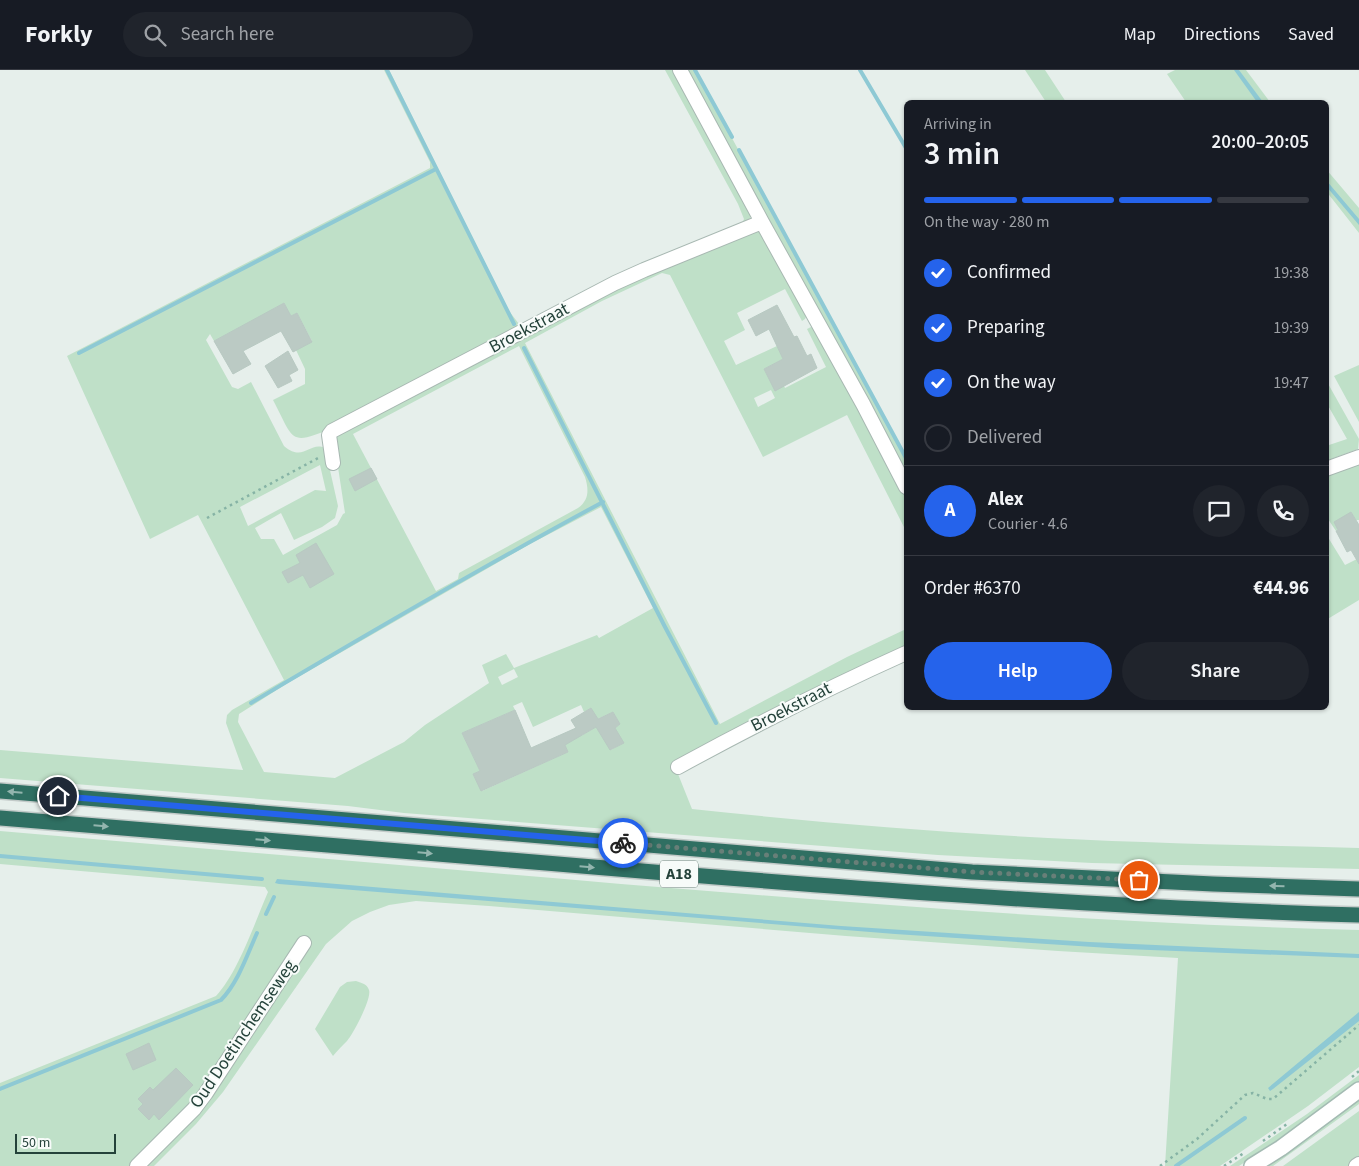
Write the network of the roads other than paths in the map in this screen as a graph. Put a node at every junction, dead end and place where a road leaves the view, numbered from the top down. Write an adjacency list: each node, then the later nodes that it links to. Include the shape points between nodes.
1 (680, 70): 2 (street)
2 (762, 222): 3 (street, Broekstraat, via 615,283 332,432 329,435); 6 (street, via 859,395)
3 (332, 457)
4 (1359, 457): 5 (street)
5 (1329, 468)
6 (904, 484)
7 (904, 654): 8 (street, Broekstraat, via 772,716)
8 (678, 767)
9 (0, 791): 11 (highway, A18, one-way to 9, via 972,872)
10 (0, 818): 12 (highway, A18, one-way to 12, via 975,897 1218,911)
11 (1359, 889)
12 (1359, 915)
13 (304, 943): 16 (street, Oud Doetinchemseweg, via 206,1093)
14 (1352, 1086): 17 (street, via 1281,1148)
15 (1359, 1164): 18 (street)
16 (138, 1166)
17 (1252, 1166)
18 (1356, 1166)

